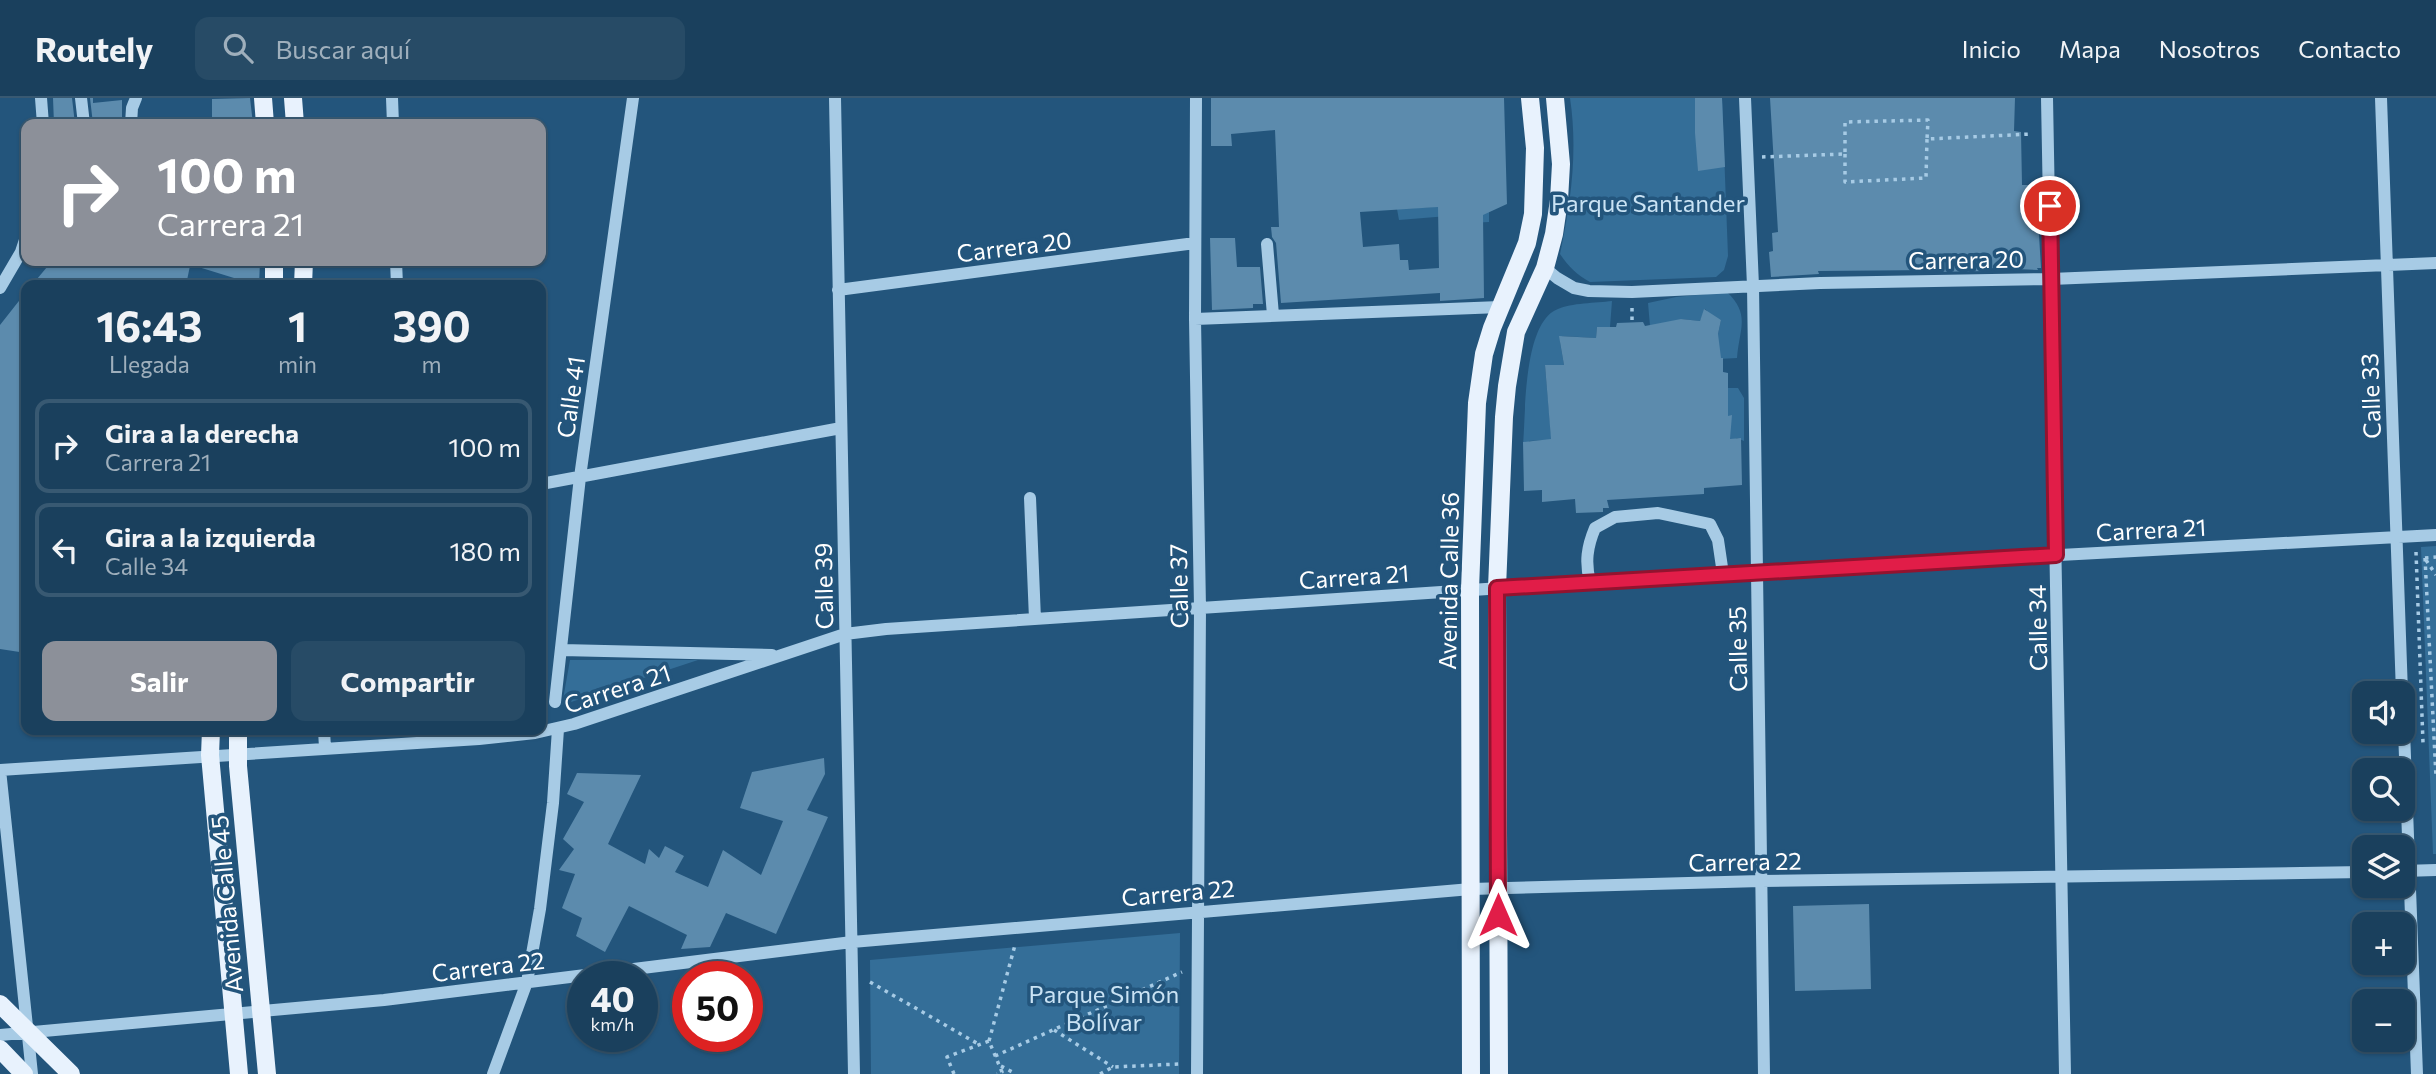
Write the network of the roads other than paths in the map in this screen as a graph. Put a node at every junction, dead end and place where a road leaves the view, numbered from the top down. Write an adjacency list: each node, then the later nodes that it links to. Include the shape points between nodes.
1 (41, 98): 15 (street)
2 (81, 98): 16 (street)
3 (136, 98): 17 (street)
4 (263, 98): 18 (main road)
5 (293, 98): 19 (main road)
6 (392, 98): 20 (street)
7 (633, 98): 35 (street, Calle 41)
8 (835, 98): 30 (street, Calle 39)
9 (1196, 98): 21 (street, Calle 37)
10 (1530, 98): 31 (main road, Avenida Calle 36, via 1535,148 1533,214 1527,243)
11 (1555, 98): 26 (main road, Avenida Calle 36, via 1559,200)
12 (1745, 98): 28 (street, Calle 35)
13 (2047, 98): 27 (street, Calle 34)
14 (2381, 98): 25 (street, Calle 33)
15 (43, 119)
16 (83, 119)
17 (131, 119)
18 (265, 119)
19 (295, 119)
20 (393, 119)
21 (1195, 243): 30 (street, Carrera 20); 33 (street, Calle 37)
22 (1267, 244): 32 (street)
23 (21, 252): 29 (street)
24 (2436, 263): 25 (street, Carrera 20)
25 (2387, 265): 27 (street, Carrera 20); 39 (street, Calle 33)
26 (1545, 268): 28 (street, Carrera 20, via 1565,283 1589,291); 44 (main road, Avenida Calle 36, via 1516,332 1507,386)
27 (2052, 279): 28 (street, Carrera 20); 40 (street, Calle 34)
28 (1753, 286): 41 (street, Calle 35)
29 (0, 288)
30 (838, 290): 34 (street, Calle 39)
31 (1500, 307): 32 (street); 45 (main road, Avenida Calle 36, via 1479,379)
32 (1273, 315): 33 (street)
33 (1195, 318): 46 (street, Calle 37)
34 (841, 428): 35 (street); 48 (street, Calle 39)
35 (580, 477): 36 (street); 49 (street, Calle 41)
36 (546, 483)
37 (1030, 498): 47 (street)
38 (2436, 535): 39 (street, Carrera 21)
39 (2396, 537): 40 (street, Carrera 21); 51 (street, Calle 33)
40 (2056, 555): 41 (street, Carrera 21); 68 (street, Calle 34)
41 (1757, 571): 42 (street, Carrera 21); 69 (street, Calle 35)
42 (1723, 574): 43 (street, Carrera 21); 43 (street, via 1718,540 1710,523 1658,513 1615,517 1595,527 1587,546)
43 (1590, 582): 44 (street, Carrera 21)
44 (1497, 588): 45 (street, Carrera 21); 71 (main road, Avenida Calle 36)
45 (1470, 590): 46 (street, Carrera 21); 70 (main road, Avenida Calle 36)
46 (1200, 608): 47 (street, Carrera 21); 73 (street, Calle 37)
47 (1035, 618): 48 (street, Carrera 21)
48 (845, 634): 50 (street, Carrera 21); 74 (street, Calle 39)
49 (562, 650): 50 (street, Carrera 21); 52 (street, Calle 41)
50 (782, 655): 53 (street, Carrera 21)
51 (2402, 681)
52 (555, 702)
53 (558, 729): 54 (street, Carrera 21); 75 (street, via 546,856)
54 (546, 731)
55 (211, 735): 62 (main road, Avenida Calle 45)
56 (238, 735): 61 (main road, Avenida Calle 45)
57 (324, 735): 60 (street)
58 (511, 735): 60 (street, Carrera 21)
59 (2404, 744): 64 (street)
60 (325, 748): 61 (street, Carrera 21)
61 (237, 754): 62 (street, Carrera 21); 77 (main road, Avenida Calle 45)
62 (210, 755): 63 (street, Carrera 21); 78 (main road, Avenida Calle 45)
63 (0, 770): 79 (street)
64 (2405, 835)
65 (2436, 870): 66 (street)
66 (2415, 871)
67 (2352, 872): 68 (street, Carrera 22)
68 (2063, 878): 69 (street, Carrera 22); 93 (street, Calle 34)
69 (1761, 881): 71 (street, Carrera 22); 92 (street, Calle 35)
70 (1471, 889): 71 (street, Carrera 22); 73 (street, Carrera 22); 90 (main road, Avenida Calle 36)
71 (1498, 889): 91 (main road, Avenida Calle 36)
72 (2407, 898): 94 (street)
73 (1199, 911): 74 (street, Carrera 22); 82 (street, Calle 37)
74 (852, 942): 75 (street, Carrera 22); 89 (street, Calle 39)
75 (527, 982): 77 (street, Carrera 22); 88 (street)
76 (0, 1004): 79 (main road)
77 (260, 1010): 78 (street, Carrera 22); 87 (main road, Avenida Calle 45)
78 (234, 1012): 79 (street, Carrera 22); 86 (main road, Avenida Calle 45)
79 (28, 1032): 80 (street, Carrera 22); 84 (street); 85 (main road)
80 (0, 1035)
81 (0, 1049): 83 (main road)
82 (1197, 1069)
83 (24, 1074)
84 (32, 1074)
85 (71, 1074)
86 (239, 1074)
87 (267, 1074)
88 (493, 1074)
89 (854, 1074)
90 (1471, 1074)
91 (1499, 1074)
92 (1764, 1074)
93 (2065, 1074)
94 (2417, 1074)

